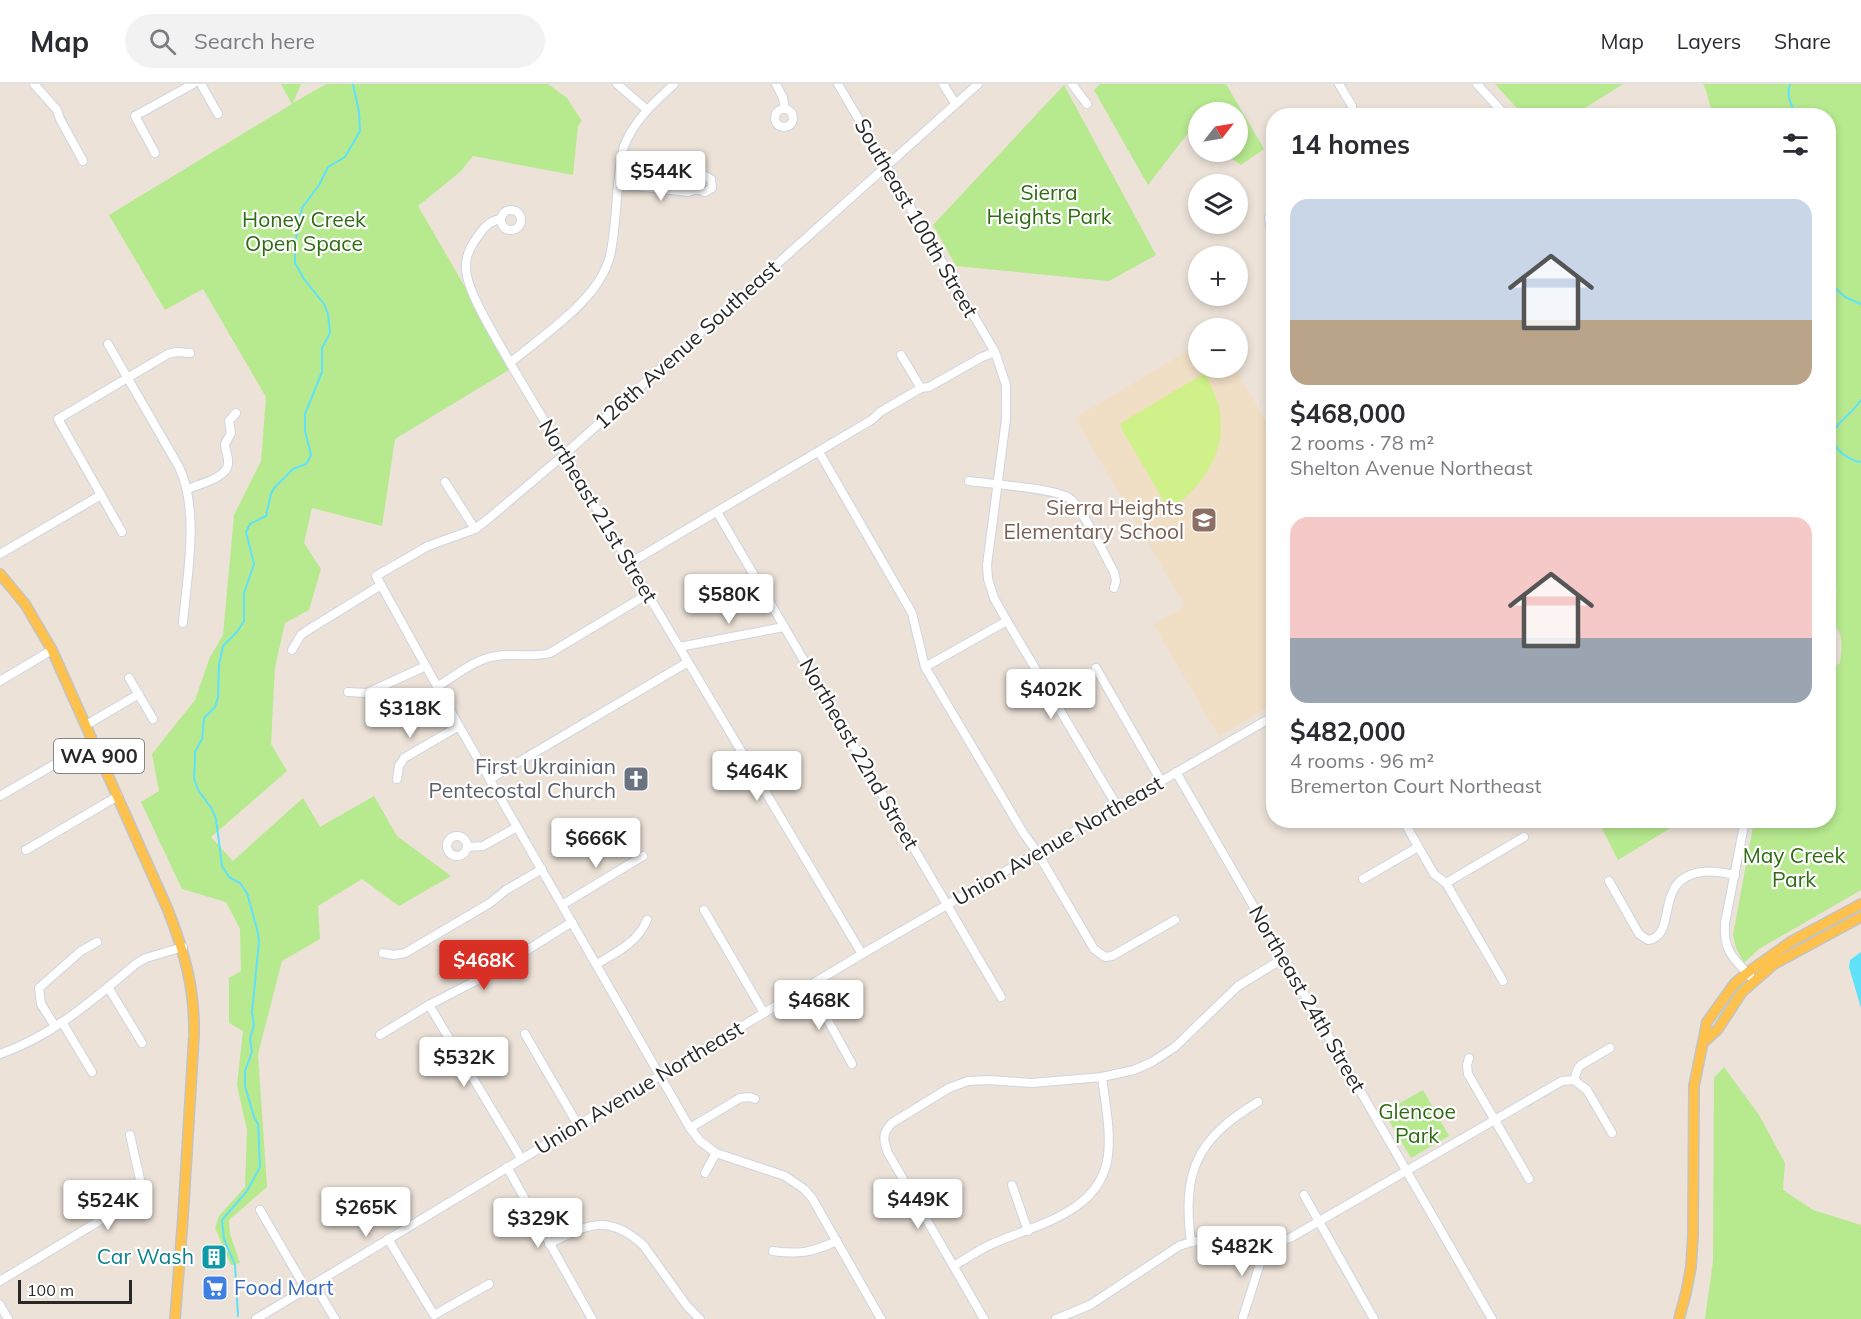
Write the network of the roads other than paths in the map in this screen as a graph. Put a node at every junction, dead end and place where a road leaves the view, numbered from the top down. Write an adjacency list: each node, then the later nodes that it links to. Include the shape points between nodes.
1 (34, 84): 21 (street, via 57,110)
2 (193, 84): 20 (street, via 135,116)
3 (201, 84): 19 (street)
4 (617, 84): 17 (street)
5 (675, 84): 17 (street)
6 (776, 84): 18 (street)
7 (838, 84): 22 (street, Southeast 100th Street)
8 (943, 84): 13 (street)
9 (978, 84): 13 (street, 126th Avenue Southeast)
10 (1072, 84): 14 (street)
11 (1339, 84): 15 (street)
12 (1477, 84): 16 (street)
13 (955, 103): 22 (street, 126th Avenue Southeast)
14 (1087, 104)
15 (1352, 106)
16 (1499, 108)
17 (646, 109): 23 (street, via 624,146)
18 (785, 109)
19 (218, 114)
20 (155, 153)
21 (83, 161)
22 (885, 167): 27 (street, Southeast 100th Street); 35 (street, 126th Avenue Southeast)
23 (619, 184): 24 (street, via 688,192); 30 (street, via 609,258 596,286 580,305)
24 (697, 189)
25 (501, 219): 30 (street, Northeast 21st Street, via 484,227 472,244 466,263 469,282)
26 (108, 344): 31 (street)
27 (995, 352): 32 (street); 38 (street, Southeast 100th Street, via 1006,398)
28 (190, 353): 31 (street, via 168,354)
29 (901, 355): 32 (street)
30 (510, 363): 35 (street, Northeast 21st Street)
31 (128, 377): 39 (street); 40 (street, via 58,419)
32 (921, 388): 34 (street)
33 (236, 413): 39 (street, via 225,444 229,461 226,469)
34 (819, 452): 41 (street); 58 (street, via 912,613)
35 (565, 454): 42 (street, 126th Avenue Southeast); 45 (street, Northeast 21st Street)
36 (969, 481): 38 (street)
37 (444, 482): 42 (street)
38 (997, 485): 48 (street, via 1054,492 1073,502 1114,573); 50 (street, Southeast 100th Street, via 988,579)
39 (188, 489): 51 (street, via 190,525)
40 (101, 495): 43 (street); 44 (street)
41 (717, 512): 45 (street); 52 (street, Northeast 22nd Street)
42 (475, 529): 47 (street, 126th Avenue Southeast, via 428,546 376,576)
43 (122, 532)
44 (0, 554)
45 (630, 563): 49 (street, Northeast 21st Street)
46 (0, 574): 54 (main road, WA 900, via 25,604)
47 (381, 585): 55 (street, via 301,635); 57 (street)
48 (1114, 588)
49 (648, 594): 53 (street, Northeast 21st Street); 62 (street, via 550,653 491,657)
50 (1007, 621): 58 (street); 76 (street, Southeast 100th Street)
51 (183, 622)
52 (784, 627): 53 (street); 92 (street, Northeast 22nd Street)
53 (679, 647): 56 (street, Northeast 21st Street)
54 (52, 650): 61 (street); 67 (main road, WA 900)
55 (292, 650)
56 (688, 662): 72 (street); 102 (street, Northeast 21st Street)
57 (426, 666): 62 (street); 63 (street, via 367,693)
58 (926, 667): 84 (street)
59 (1096, 668): 73 (street)
60 (129, 678): 64 (street)
61 (0, 681)
62 (437, 687): 68 (street)
63 (348, 693)
64 (139, 694): 65 (street); 67 (street)
65 (153, 719)
66 (1266, 721): 70 (street, Union Avenue Northeast)
67 (86, 726): 69 (main road, WA 900)
68 (459, 726): 71 (street, via 404,758); 72 (street)
69 (93, 742): 74 (street); 75 (main road, WA 900)
70 (1176, 772): 73 (street, Union Avenue Northeast); 103 (street, Northeast 24th Street)
71 (397, 779)
72 (490, 779): 77 (street)
73 (1161, 781): 76 (street, Union Avenue Northeast)
74 (0, 796)
75 (118, 796): 83 (street); 100 (main road, WA 900)
76 (1117, 806): 84 (street, Union Avenue Northeast)
77 (518, 827): 81 (street, via 483,846); 86 (street)
78 (1407, 828): 82 (street)
79 (1744, 828): 87 (street)
80 (1524, 837): 90 (street)
81 (467, 847)
82 (1418, 848): 88 (street); 90 (street, via 1434,874)
83 (26, 850)
84 (1037, 852): 92 (street, Union Avenue Northeast); 97 (street, via 1094,949 1105,957 1120,953)
85 (643, 856): 93 (street)
86 (542, 868): 93 (street); 101 (street, via 405,953)
87 (1735, 875): 89 (street, via 1705,871 1678,882 1670,895 1662,931 1648,940 1639,934); 105 (street, via 1724,934 1730,956)
88 (1363, 879)
89 (1609, 881)
90 (1446, 883): 106 (street)
91 (1861, 903): 105 (main road, via 1792,941)
92 (947, 904): 102 (street, Union Avenue Northeast); 110 (street, Northeast 22nd Street)
93 (562, 905): 98 (street)
94 (704, 910): 112 (street)
95 (1861, 917): 107 (main road, via 1774,964)
96 (647, 920): 104 (street, via 639,936)
97 (1175, 920)
98 (573, 922): 104 (street); 111 (street, via 489,974)
99 (97, 942): 113 (street, via 39,988 41,1004)
100 (183, 947): 109 (street, via 146,958); 158 (main road, WA 900, via 194,1012)
101 (383, 953)
102 (862, 954): 108 (street, Union Avenue Northeast)
103 (1284, 958): 124 (street, via 1238,986 1162,1057 1134,1070); 136 (street, Northeast 24th Street)
104 (597, 964): 123 (street)
105 (1747, 973): 107 (street); 116 (main road, via 1731,987 1707,1022)
106 (1503, 981)
107 (1754, 981): 116 (main road)
108 (809, 986): 112 (street, Union Avenue Northeast); 121 (street)
109 (108, 987): 113 (street); 117 (street)
110 (1001, 997)
111 (429, 1005): 115 (street); 134 (street)
112 (764, 1013): 123 (street, Union Avenue Northeast)
113 (58, 1024): 119 (street, via 19,1047); 122 (street)
114 (525, 1034): 129 (street)
115 (380, 1035)
116 (1705, 1041): 168 (main road, via 1694,1086 1691,1267)
117 (142, 1043)
118 (1610, 1048): 125 (street, via 1581,1065)
119 (1, 1052)
120 (1469, 1058): 128 (street, via 1468,1074)
121 (852, 1064)
122 (92, 1072)
123 (661, 1075): 129 (street, Union Avenue Northeast); 130 (street)
124 (1102, 1077): 143 (street, via 1109,1144 1101,1178 1077,1205); 150 (street, via 1032,1083 968,1081 949,1088 892,1123 884,1133 888,1153)
125 (1574, 1080): 128 (street, via 1562,1082); 131 (street, via 1587,1090)
126 (755, 1099): 130 (street, via 740,1098)
127 (1258, 1102): 146 (street, via 1225,1123 1199,1157 1189,1187)
128 (1495, 1120): 136 (street); 138 (street)
129 (578, 1125): 134 (street, Union Avenue Northeast)
130 (690, 1128): 133 (street)
131 (1612, 1133)
132 (130, 1135): 151 (street, via 140,1179 119,1209)
133 (716, 1154): 137 (street); 145 (street, via 795,1182 812,1198)
134 (521, 1158): 135 (street, Union Avenue Northeast)
135 (507, 1167): 144 (street, Union Avenue Northeast); 147 (street)
136 (1407, 1171): 142 (street); 167 (street, Northeast 24th Street)
137 (705, 1173)
138 (1529, 1179)
139 (1012, 1185): 143 (street)
140 (1304, 1195): 142 (street)
141 (260, 1210): 154 (street)
142 (1319, 1222): 148 (street, via 1290,1238); 166 (street)
143 (1028, 1231): 150 (street, via 993,1244)
144 (388, 1239): 152 (street, Union Avenue Northeast); 153 (street, via 434,1315)
145 (837, 1241): 149 (street, via 799,1254); 163 (street)
146 (1191, 1242): 148 (street, via 1219,1238); 165 (street, via 1167,1252 1090,1305)
147 (549, 1244): 161 (street); 162 (street, via 583,1227 619,1229 644,1246)
148 (1266, 1245): 156 (street)
149 (773, 1251)
150 (954, 1266): 164 (street)
151 (0, 1281)
152 (314, 1284): 154 (street, Union Avenue Northeast); 160 (street)
153 (489, 1284)
154 (306, 1289): 159 (street, Union Avenue Northeast)
155 (0, 1305): 157 (street)
156 (1242, 1318)
157 (8, 1319)
158 (175, 1319)
159 (256, 1319)
160 (335, 1319)
161 (592, 1319)
162 (700, 1319)
163 (881, 1319)
164 (984, 1319)
165 (1056, 1319)
166 (1374, 1319)
167 (1492, 1319)
168 (1679, 1319)

